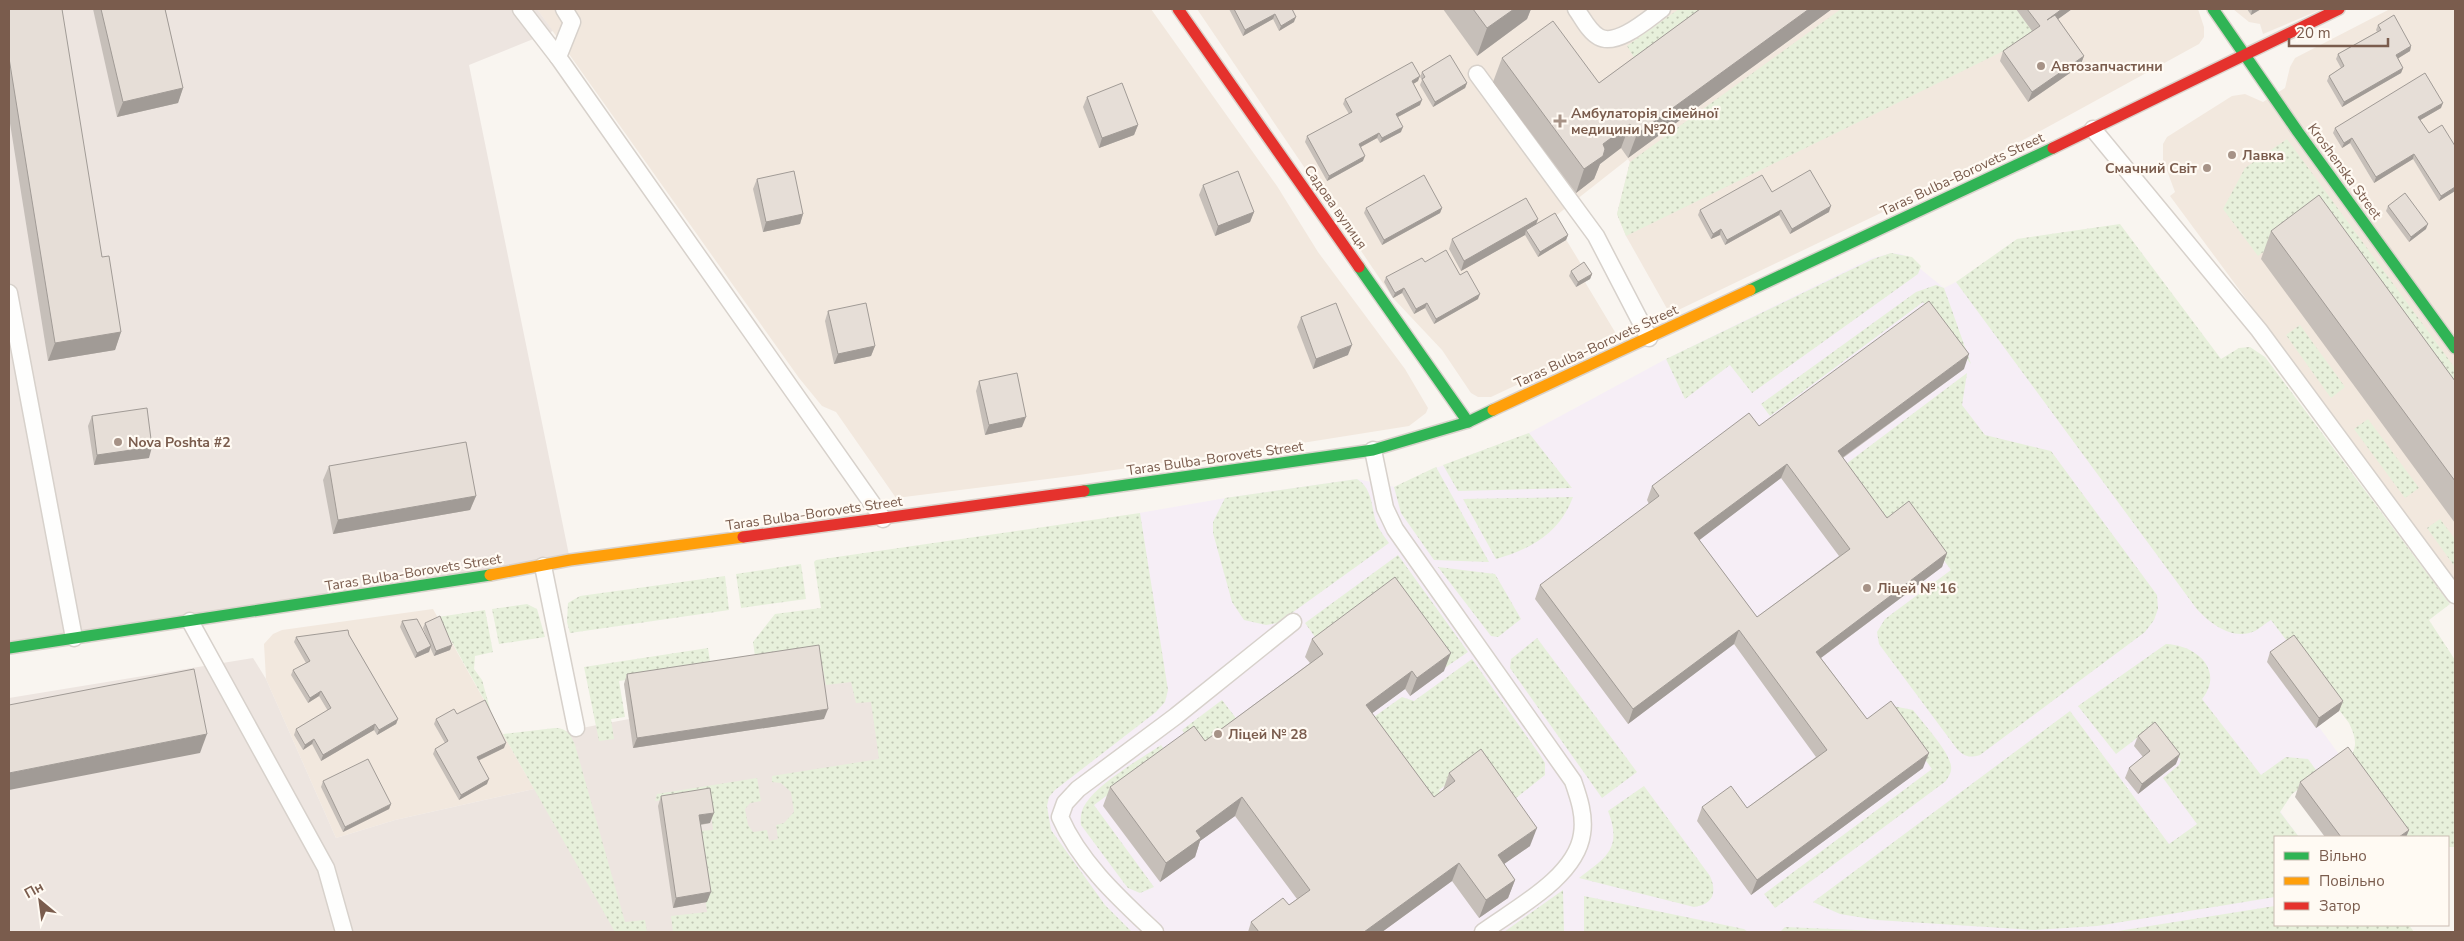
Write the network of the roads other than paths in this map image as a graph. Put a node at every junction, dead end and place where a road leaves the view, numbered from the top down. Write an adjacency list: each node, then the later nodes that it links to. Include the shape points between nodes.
1 (520, 9): 9 (lane)
2 (564, 9): 9 (lane, via 572,22)
3 (1178, 9): 16 (street, Садова вулиця)
4 (1576, 9): 5 (lane, via 1598,37 1609,39 1634,29)
5 (1662, 9)
6 (2213, 9): 8 (street, Kroshenska Street)
7 (2339, 9): 8 (street, Taras Bulba-Borovets Street)
8 (2245, 54): 11 (street, Taras Bulba-Borovets Street); 14 (street, Kroshenska Street)
9 (558, 57): 18 (lane)
10 (1477, 74): 13 (lane, via 1596,236)
11 (2093, 129): 13 (street, Taras Bulba-Borovets Street); 20 (lane, via 2259,330)
12 (9, 293): 15 (lane)
13 (1648, 338): 16 (street, Taras Bulba-Borovets Street)
14 (2455, 348)
15 (16, 368): 23 (lane)
16 (1468, 422): 17 (street, Taras Bulba-Borovets Street)
17 (1373, 450): 18 (street, Taras Bulba-Borovets Street); 28 (lane, via 1385,508 1395,529 1573,781 1581,805 1582,836 1563,874)
18 (882, 519): 19 (street, Taras Bulba-Borovets Street)
19 (543, 566): 21 (street, Taras Bulba-Borovets Street); 25 (lane)
20 (2455, 595)
21 (190, 621): 23 (street, Taras Bulba-Borovets Street); 26 (lane, via 326,868)
22 (1293, 622): 27 (lane, via 1078,789 1065,803 1060,818 1067,833 1107,886)
23 (74, 638): 24 (street, Taras Bulba-Borovets Street)
24 (9, 648)
25 (576, 728)
26 (344, 932)
27 (1155, 932)
28 (1483, 932)

